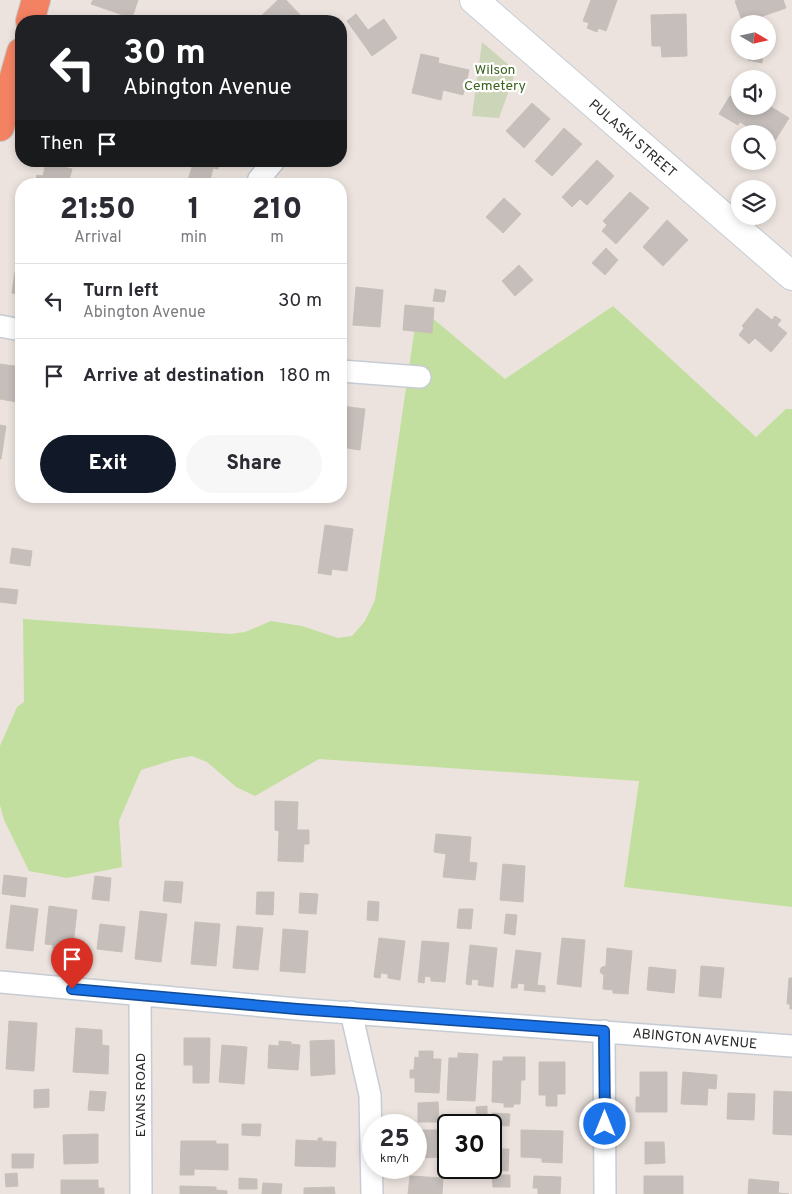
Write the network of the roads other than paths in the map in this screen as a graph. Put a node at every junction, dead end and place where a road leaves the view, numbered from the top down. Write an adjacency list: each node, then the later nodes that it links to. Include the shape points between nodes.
1 (36, 0): 3 (highway)
2 (474, 0): 8 (main road, PULASKI STREET)
3 (32, 15)
4 (15, 73): 5 (highway)
5 (0, 127)
6 (269, 167): 7 (street)
7 (260, 178)
8 (792, 276)
9 (0, 326): 10 (street)
10 (15, 329)
11 (347, 371): 12 (street)
12 (420, 377)
13 (0, 982): 14 (street, ABINGTON AVENUE)
14 (140, 995): 15 (street, ABINGTON AVENUE); 18 (street, EVANS ROAD)
15 (351, 1012): 16 (street, ABINGTON AVENUE); 19 (street, via 370,1095)
16 (604, 1031): 17 (street, ABINGTON AVENUE); 20 (street)
17 (792, 1046)
18 (141, 1194)
19 (372, 1194)
20 (605, 1194)

